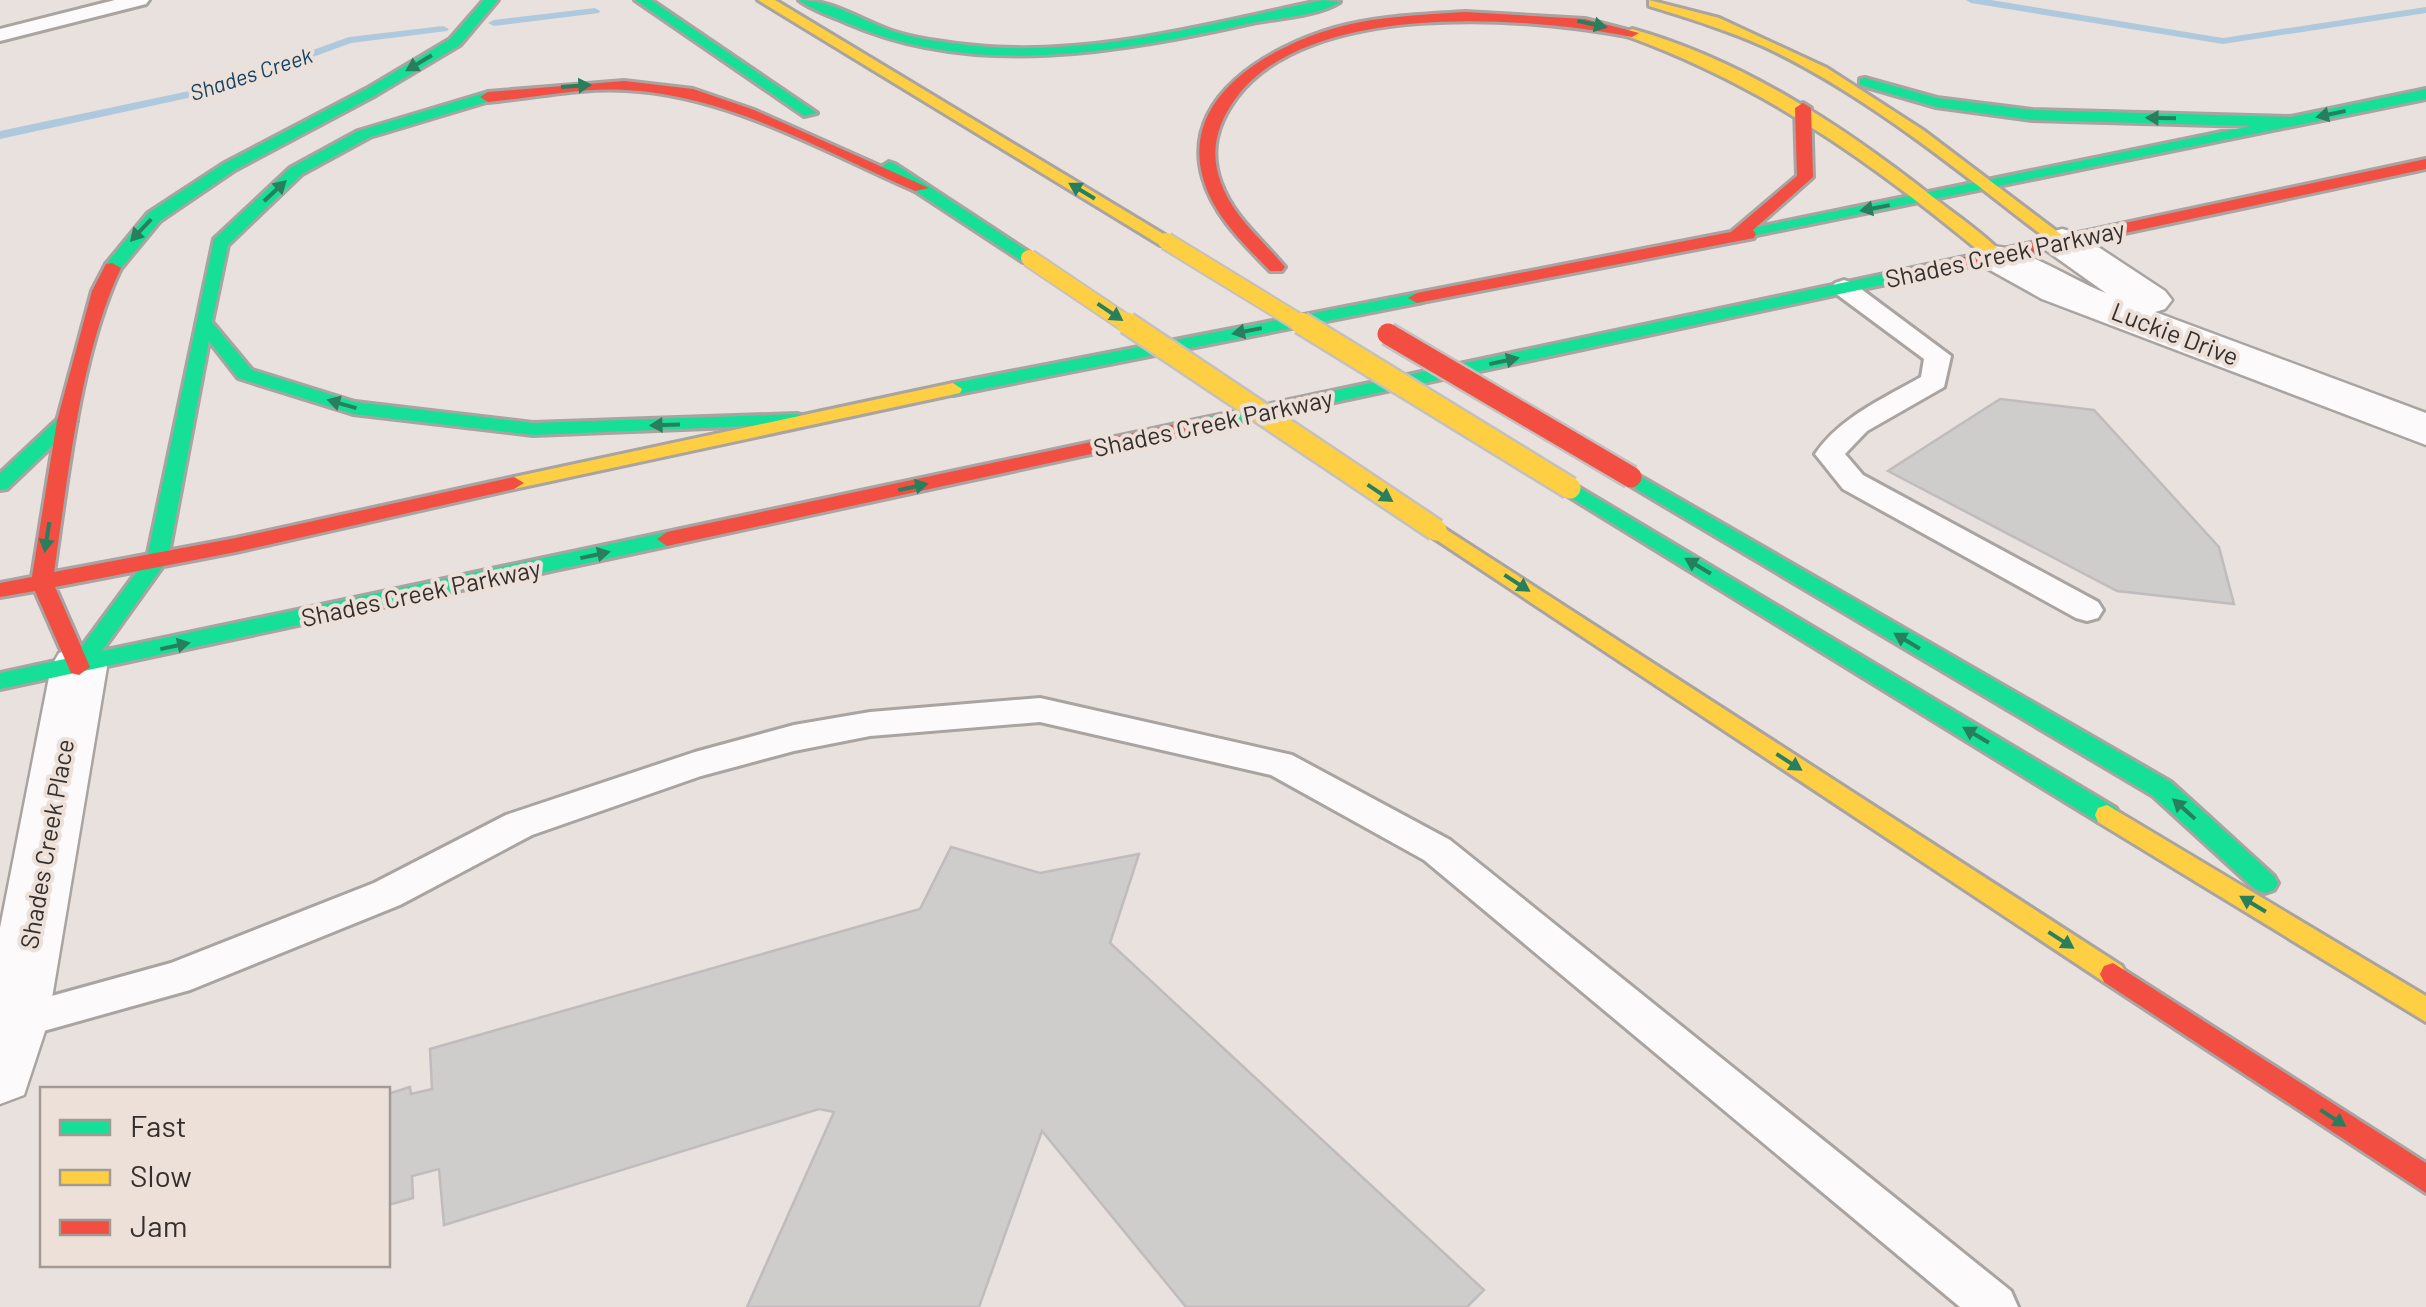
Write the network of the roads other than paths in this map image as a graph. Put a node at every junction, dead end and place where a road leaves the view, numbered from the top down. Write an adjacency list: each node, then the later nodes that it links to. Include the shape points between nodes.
1 (139, 0): 8 (lane)
2 (492, 0): 26 (main road, one-way to 26, via 455,42 229,166 154,217 129,243 101,291)
3 (642, 0): 15 (main road)
4 (766, 0): 35 (main road, one-way to 4, bridge)
5 (806, 0): 6 (main road, via 918,42 1024,51 1134,40)
6 (1343, 0)
7 (1636, 0): 9 (main road, via 1761,37)
8 (0, 35)
9 (1831, 72): 12 (main road, one-way to 9, via 2032,115 1936,102); 14 (main road)
10 (2426, 94): 12 (main road, one-way to 12)
11 (1803, 108): 16 (main road); 17 (main road, via 1804,177); 20 (main road, one-way to 11, via 1239,232 1214,196 1206,159 1208,125 1232,83 1290,43 1391,16 1517,12 1582,21 1696,54)
12 (2293, 122): 14 (main road)
13 (2420, 170): 18 (main road, Shades Creek Parkway)
14 (1986, 187): 16 (main road); 18 (main road)
15 (921, 188): 23 (main road, one-way to 15, via 220,243 296,171 364,134 495,94 624,85 693,94); 38 (main road, one-way to 38, bridge)
16 (1928, 198): 17 (main road, one-way to 17); 19 (main road)
17 (1739, 233): 25 (main road, one-way to 25)
18 (2062, 242): 19 (main road, Shades Creek Parkway); 24 (street, Luckie Drive, via 2122,285)
19 (1996, 256): 21 (main road, Shades Creek Parkway); 24 (street, Luckie Drive, via 2057,290)
20 (1285, 272)
21 (1844, 288): 32 (lane, via 1938,356 1934,381 1857,425 1829,454 1853,482); 33 (main road, Shades Creek Parkway, one-way to 21)
22 (1327, 297): 35 (main road, one-way to 22, bridge, via 2162,789)
23 (202, 322): 25 (main road, one-way to 23, via 532,429 354,408 246,374); 29 (main road)
24 (2359, 404): 27 (street, Luckie Drive)
25 (797, 420): 29 (main road)
26 (67, 421): 28 (main road); 30 (main road, one-way to 30)
27 (2426, 430)
28 (0, 484)
29 (156, 559): 30 (main road); 33 (main road)
30 (42, 581): 31 (main road); 33 (main road)
31 (0, 590)
32 (2087, 610)
33 (80, 667): 34 (main road, Shades Creek Parkway); 37 (street, Shades Creek Place)
34 (0, 681)
35 (2360, 969): 36 (main road)
36 (2426, 1010)
37 (8, 1048): 39 (lane, Shades Creek Place, via 387,894 519,825 695,765 870,724 1040,710 1280,764 1437,850)
38 (2426, 1179)
39 (1995, 1307)

